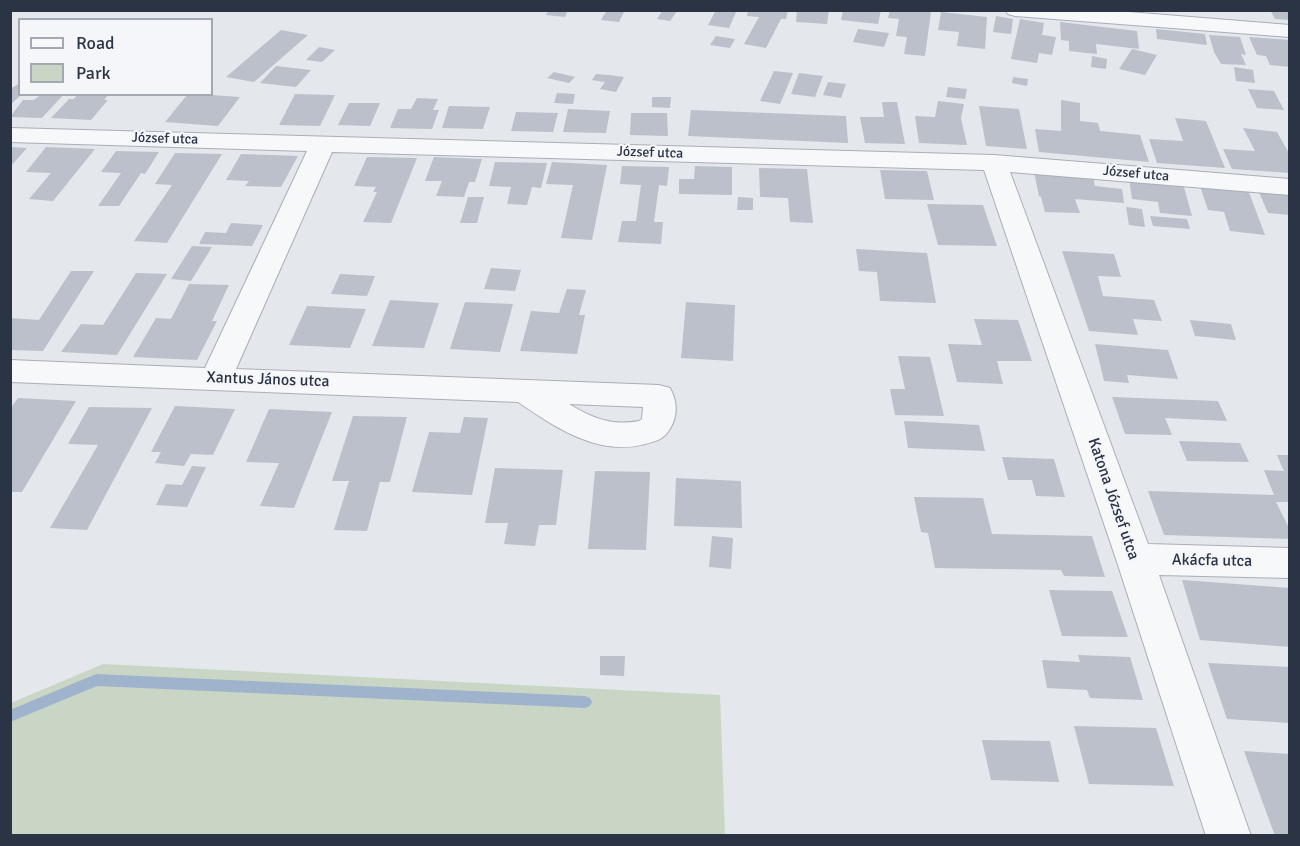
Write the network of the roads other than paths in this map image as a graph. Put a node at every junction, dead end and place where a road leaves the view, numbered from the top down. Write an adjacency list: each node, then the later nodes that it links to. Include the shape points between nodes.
1 (1015, 10): 2 (street)
2 (1149, 15): 3 (street)
3 (1290, 31)
4 (10, 135): 5 (street, József utca)
5 (323, 144): 6 (street, József utca); 9 (street)
6 (994, 163): 7 (street, József utca); 11 (street, Katona József utca)
7 (1290, 187)
8 (10, 371): 9 (street, Xantus János utca)
9 (216, 377): 10 (street, Xantus János utca)
10 (525, 391)
11 (1135, 559): 12 (street, Akácfa utca); 13 (street, Katona József utca)
12 (1290, 563)
13 (1229, 836)

